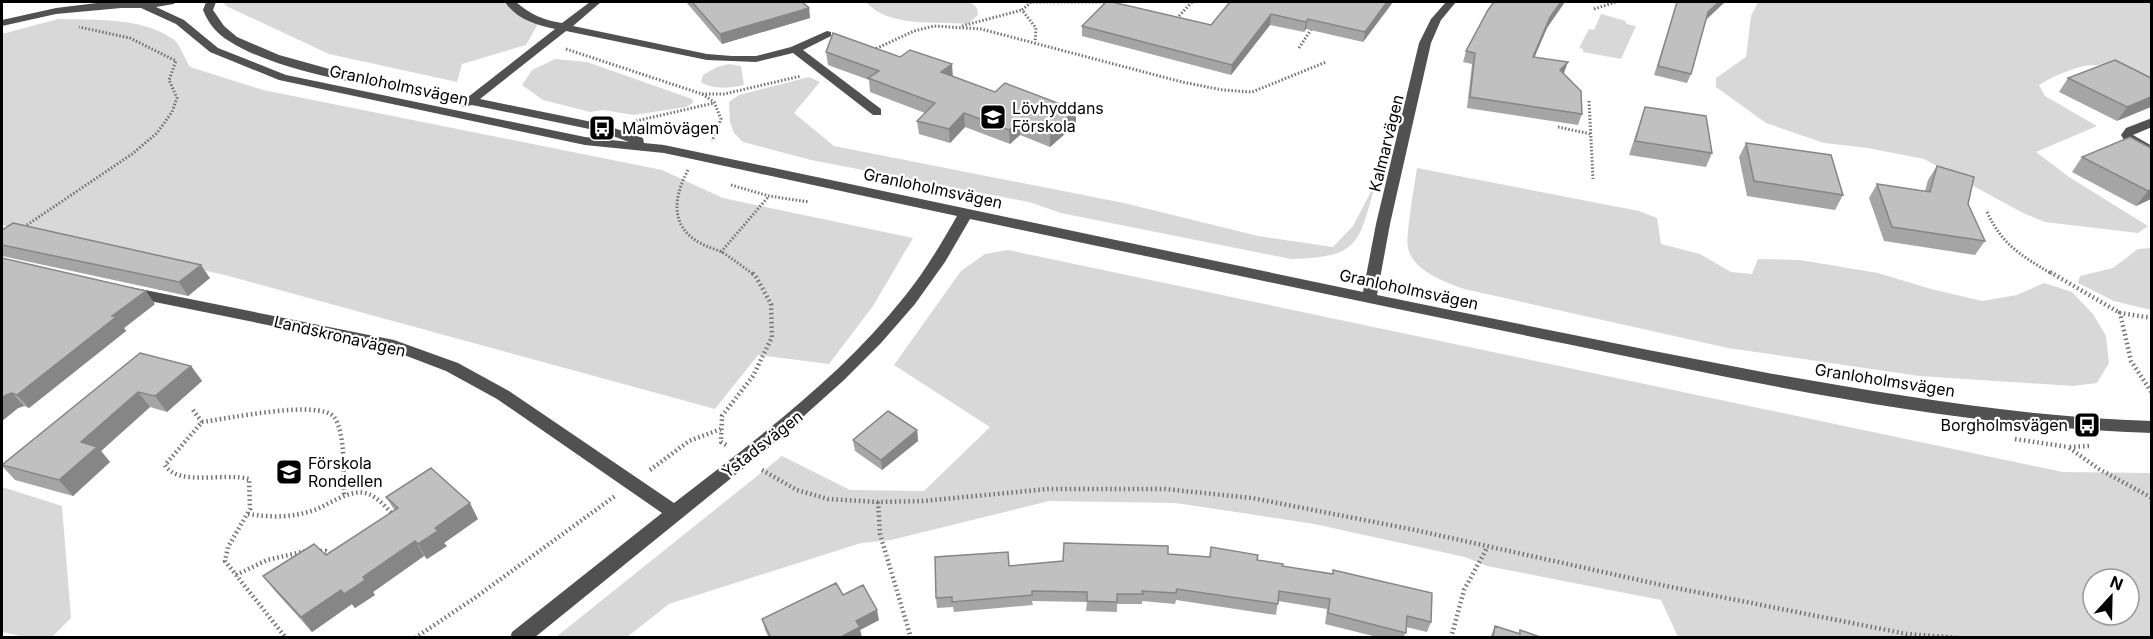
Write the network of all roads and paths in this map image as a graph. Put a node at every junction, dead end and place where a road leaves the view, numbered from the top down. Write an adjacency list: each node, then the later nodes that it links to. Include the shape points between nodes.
1 (46, 2): 17 (street)
2 (103, 2): 12 (street)
3 (170, 2): 13 (street)
4 (211, 2): 31 (street, Granloholmsvägen, via 211,19 220,29 268,55)
5 (510, 2): 21 (street, via 539,22)
6 (596, 2): 21 (street)
7 (1031, 2): 8 (path); 15 (path)
8 (1110, 2)
9 (1192, 2): 16 (path)
10 (1451, 2): 53 (street, Kalmarvägen, via 1436,19 1425,43)
11 (1616, 2): 14 (path)
12 (119, 5): 13 (street); 17 (street)
13 (144, 5): 35 (street, Granloholmsvägen, via 180,22 214,50 283,78)
14 (1594, 9)
15 (1022, 10): 20 (path); 24 (path, via 1036,28)
16 (1179, 16)
17 (2, 21)
18 (1315, 24): 25 (path)
19 (70, 26): 50 (path, via 122,34 176,61 168,86 177,98 157,133)
20 (961, 27): 24 (path); 27 (path, via 934,26 914,31)
21 (562, 28): 23 (street); 26 (street, via 724,58 756,59)
22 (827, 34): 26 (street)
23 (544, 42): 30 (path); 31 (street)
24 (1035, 42): 28 (path, via 1182,82 1240,92 1252,92)
25 (1299, 48)
26 (795, 49): 29 (street)
27 (870, 51)
28 (1326, 62)
29 (820, 71): 30 (path, via 724,94); 34 (street)
30 (702, 94): 33 (path)
31 (470, 101): 35 (street); 41 (street, Granloholmsvägen, via 602,128)
32 (1589, 101): 39 (path)
33 (714, 102): 36 (path); 40 (path, via 721,119)
34 (878, 112)
35 (451, 114): 41 (street, Granloholmsvägen, via 585,141)
36 (635, 121)
37 (2151, 122): 42 (street, via 2127,135)
38 (1558, 128): 39 (path)
39 (1591, 134): 44 (path)
40 (712, 141)
41 (664, 149): 49 (street, Granloholmsvägen)
42 (2151, 151)
43 (688, 170): 51 (path, via 675,204 682,226 698,242)
44 (1593, 179)
45 (731, 184): 46 (path)
46 (770, 196): 47 (path); 51 (path)
47 (809, 202)
48 (1987, 212): 54 (path, via 1996,232 2017,253)
49 (966, 213): 53 (street, Granloholmsvägen); 62 (street, Ystadsvägen, via 950,245 850,368)
50 (20, 230)
51 (721, 252): 60 (path, via 755,275 771,304 772,337 753,376 722,416)
52 (113, 288): 63 (street, Landskronavägen, via 404,349 452,367 503,394)
53 (1369, 299): 59 (street, Granloholmsvägen, via 1902,403 2087,425)
54 (2120, 312): 55 (path); 56 (path, via 2131,361)
55 (2151, 318)
56 (2151, 393)
57 (193, 410): 58 (path)
58 (202, 422): 64 (path, via 312,407 324,410 334,417 339,428); 68 (path, via 165,465 169,472 181,477 249,479)
59 (2151, 427)
60 (722, 429): 62 (path, via 721,442); 63 (path, via 689,441)
61 (2090, 446): 65 (path, via 2068,447 2099,470)
62 (743, 459): 66 (path, via 797,490 828,499); 67 (street, Ystadsvägen)
63 (633, 483): 67 (street, Landskronavägen); 74 (path)
64 (344, 495): 68 (path, via 312,512 269,518); 69 (path, via 369,493 381,501 397,519)
65 (2151, 498)
66 (878, 502): 70 (path, via 1048,489 1164,489 1252,498); 76 (path, via 880,534)
67 (675, 512): 75 (street, Ystadsvägen)
68 (248, 514): 72 (path, via 225,552 225,561)
69 (387, 525)
70 (1487, 548): 77 (path, via 1463,586); 78 (path, via 1907,634)
71 (337, 559): 72 (path, via 326,551 298,551)
72 (236, 574): 73 (path)
73 (286, 638)
74 (415, 638)
75 (519, 638)
76 (912, 638)
77 (1451, 638)
78 (1960, 638)

